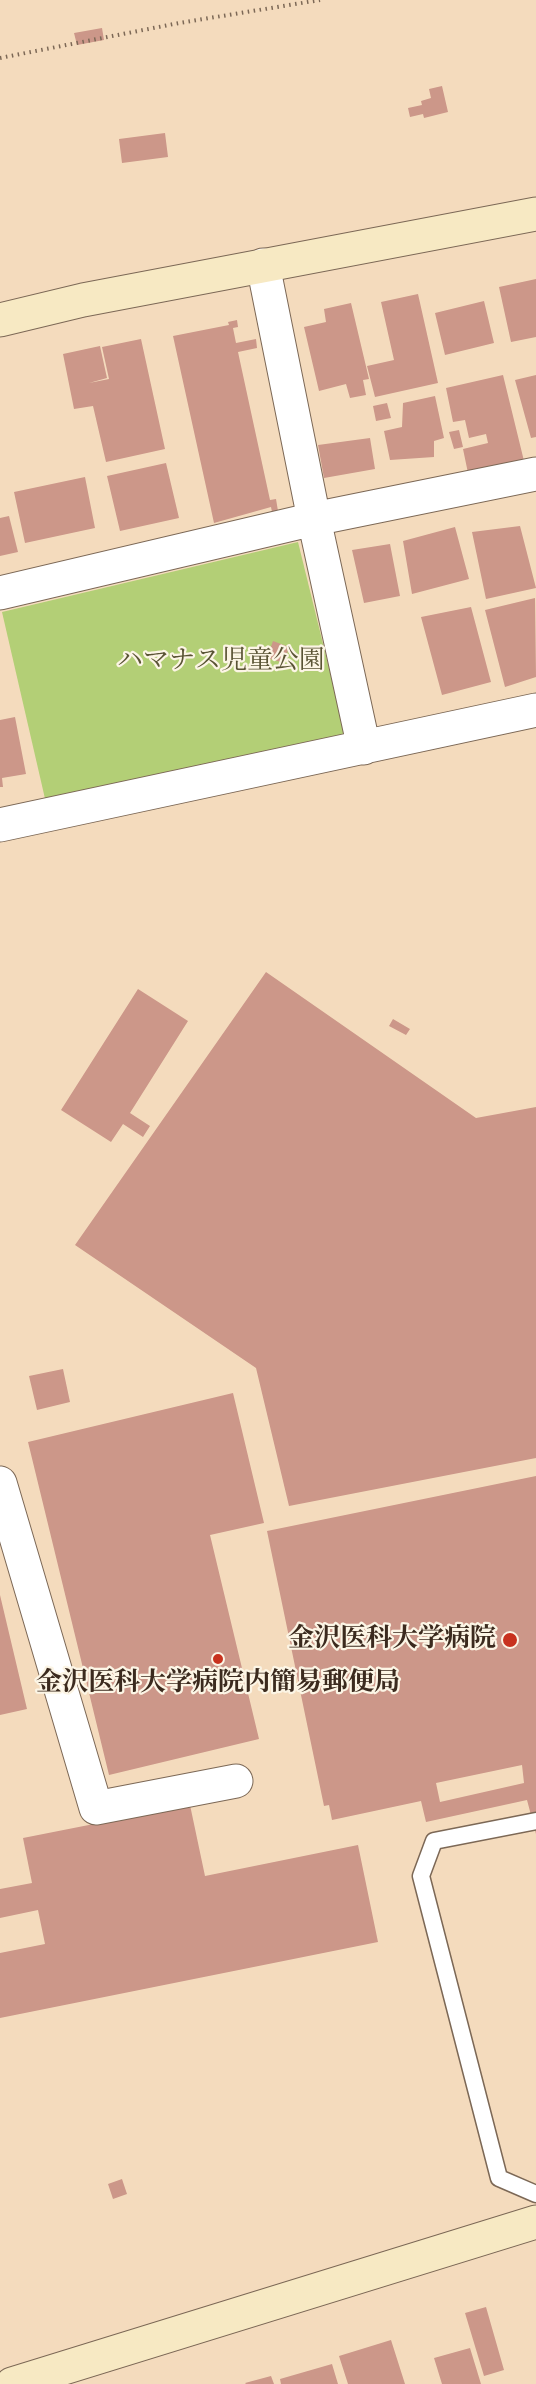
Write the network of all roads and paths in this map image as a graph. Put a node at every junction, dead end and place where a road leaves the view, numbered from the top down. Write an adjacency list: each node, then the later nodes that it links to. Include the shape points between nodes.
1 (320, 0): 2 (path, via 179,22)
2 (0, 58)
3 (536, 214): 4 (street)
4 (263, 265): 5 (street); 7 (street)
5 (0, 320)
6 (536, 474): 7 (street)
7 (314, 519): 8 (street); 10 (street)
8 (0, 593)
9 (536, 710): 10 (street)
10 (364, 748): 11 (street)
11 (0, 825)
12 (0, 1483): 13 (street, via 96,1808)
13 (236, 1781)
14 (536, 1821): 15 (lane, via 434,1841 421,1876 499,2178)
15 (536, 2194)
16 (536, 2222): 17 (street)
17 (12, 2384)

